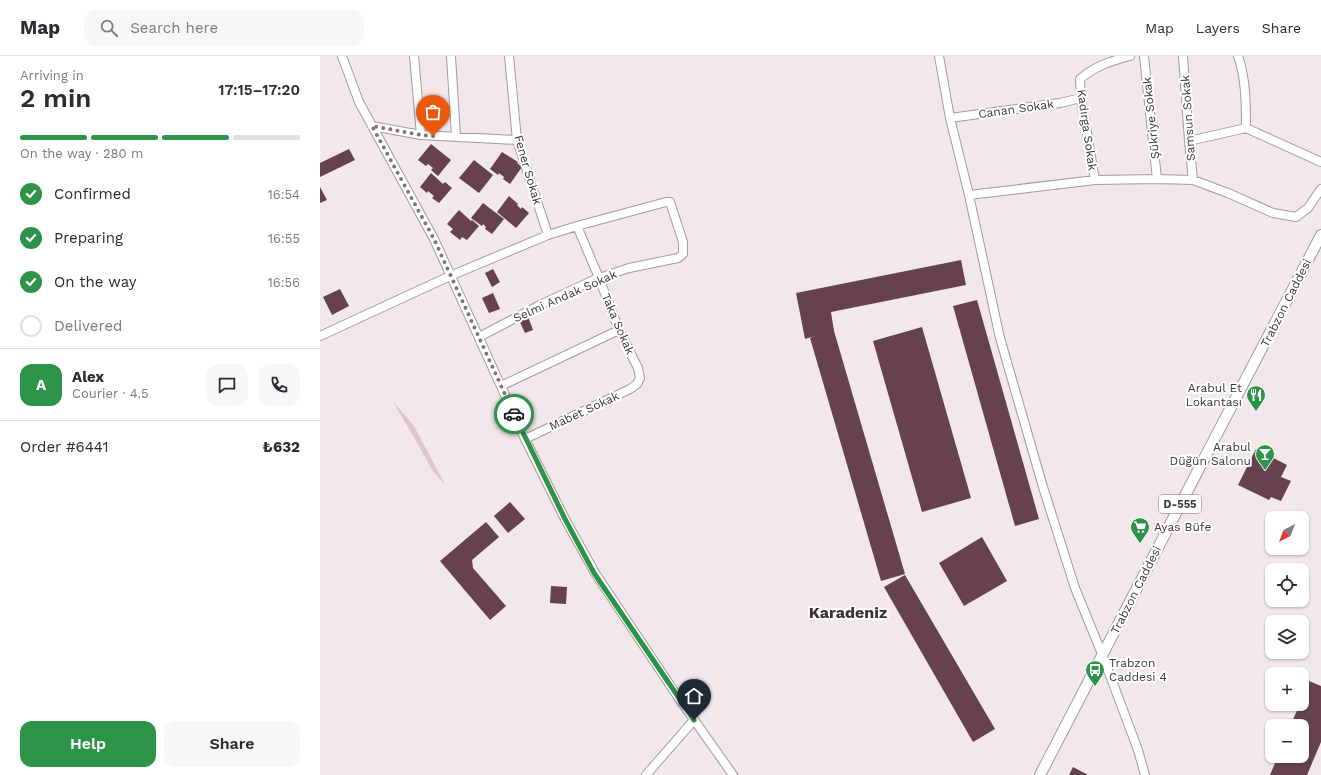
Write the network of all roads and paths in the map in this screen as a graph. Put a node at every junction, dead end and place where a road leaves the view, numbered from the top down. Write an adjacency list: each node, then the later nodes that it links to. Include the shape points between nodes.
1 (342, 56): 12 (street, via 359,102)
2 (414, 56): 14 (street)
3 (452, 56): 15 (street)
4 (509, 56): 16 (street, Fener Sokak)
5 (939, 56): 11 (street)
6 (1130, 56): 10 (street, Kadırga Sokak, via 1102,65 1080,79)
7 (1144, 56): 19 (street, Şükriye Sokak)
8 (1183, 56): 17 (street, Samsun Sokak)
9 (1238, 56): 13 (street, via 1244,85)
10 (1081, 98): 11 (street, Canan Sokak); 20 (street, Kadırga Sokak)
11 (950, 118): 23 (street)
12 (372, 126): 14 (street); 27 (street, via 434,239)
13 (1246, 128): 17 (street); 18 (street)
14 (421, 135): 15 (street)
15 (456, 137): 16 (street)
16 (517, 140): 25 (street, Fener Sokak)
17 (1189, 141): 21 (street, Samsun Sokak)
18 (1321, 162)
19 (1157, 179): 20 (street); 21 (street)
20 (1095, 180): 23 (street)
21 (1193, 180): 22 (street, via 1273,213 1296,217 1308,208)
22 (1321, 189)
23 (969, 195): 35 (street, via 1000,338 1043,488 1075,588)
24 (576, 226): 25 (street); 28 (street, Taka Sokak); 28 (street, Selmi Andak Sokak, via 670,202 683,242 683,254 678,258 629,268)
25 (548, 235): 27 (street)
26 (1321, 235): 35 (main road, Trabzon Caddesi / D-555)
27 (450, 276): 30 (street); 31 (street)
28 (599, 278): 29 (street, Taka Sokak); 31 (street, Selmi Andak Sokak)
29 (619, 330): 32 (street, Taka Sokak, via 638,368); 33 (street)
30 (320, 336)
31 (479, 337): 33 (street)
32 (640, 378): 34 (street, Mabet Sokak, via 630,389)
33 (501, 386): 34 (street)
34 (525, 439): 36 (street, via 594,573)
35 (1102, 654): 39 (main road, Trabzon Caddesi / D-555); 40 (street)
36 (694, 720): 37 (street); 38 (street)
37 (648, 774)
38 (733, 775)
39 (1040, 775)
40 (1145, 775)

